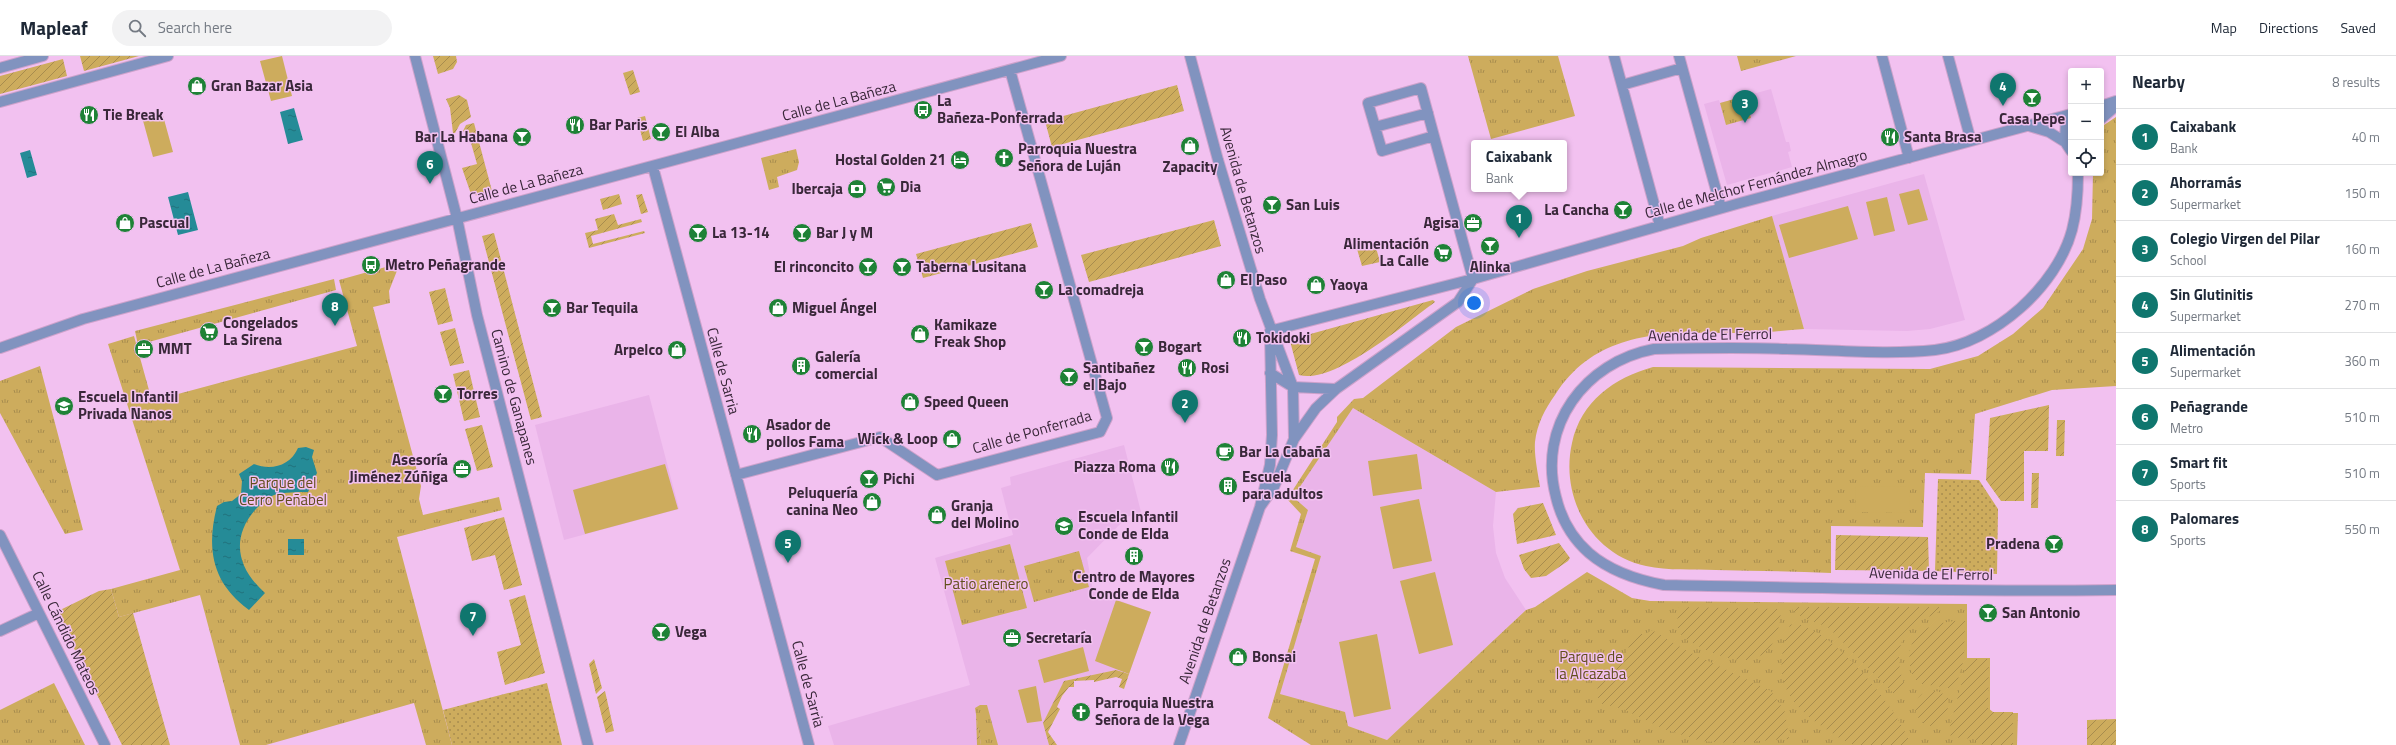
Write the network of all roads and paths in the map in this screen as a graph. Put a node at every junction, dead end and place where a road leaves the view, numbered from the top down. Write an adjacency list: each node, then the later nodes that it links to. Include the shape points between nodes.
1 (43, 56): 10 (street)
2 (168, 56): 15 (street)
3 (415, 56): 30 (street, Camino de Ganapanes)
4 (1061, 56): 12 (street, Calle de La Bañeza)
5 (1190, 56): 33 (street, Avenida de Betanzos, via 1218,160)
6 (1679, 56): 11 (street)
7 (1882, 56): 26 (street)
8 (1948, 56): 24 (street)
9 (1617, 57): 13 (street)
10 (0, 68)
11 (1682, 68): 13 (street); 29 (street)
12 (1010, 70): 27 (street, Calle de La Bañeza); 39 (street, Calle de Ponferrada, via 1107,418 1100,432 937,475 880,437)
13 (1622, 85): 31 (street)
14 (2116, 101): 16 (street)
15 (0, 102)
16 (2104, 105)
17 (2116, 106): 20 (street)
18 (1428, 113): 22 (street); 22 (street, via 1421,88 1383,98 1368,103); 23 (street)
19 (2068, 115): 21 (street, Calle de Melchor Fernández Almagro)
20 (2104, 116)
21 (2029, 126): 24 (street, Calle de Melchor Fernández Almagro); 25 (street, via 2049,132)
22 (1375, 127): 23 (street, via 1382,151)
23 (1434, 136): 32 (street)
24 (1971, 141): 26 (street, Calle de Melchor Fernández Almagro)
25 (2068, 146)
26 (1909, 158): 29 (street, Calle de Melchor Fernández Almagro)
27 (653, 167): 30 (street, Calle de La Bañeza); 39 (street, Calle de Sarria)
28 (2078, 176): 42 (street, Avenida de El Ferrol, via 2072,230 2061,259 2036,293 2020,309 1978,336 1937,350 1904,352 1769,348 1654,349 1638,352 1617,360 1601,371 1571,402 1556,434 1551,474 1559,509 1577,541 1590,554 1612,568 1646,582 1664,585)
29 (1722, 208): 31 (street, Calle de Melchor Fernández Almagro)
30 (457, 218): 34 (street, Calle de La Bañeza, via 83,319); 46 (street, Camino de Ganapanes, via 477,315)
31 (1660, 226): 32 (street, Calle de Melchor Fernández Almagro)
32 (1473, 279): 33 (street, Calle de Melchor Fernández Almagro); 37 (street, via 1458,302)
33 (1270, 331): 35 (street, Avenida de Betanzos); 36 (street, Avenida de Betanzos)
34 (0, 348)
35 (1270, 373): 36 (street); 40 (street, Avenida de Betanzos, via 1270,465)
36 (1293, 387): 37 (street); 38 (street, Avenida de Betanzos)
37 (1336, 389): 38 (street, via 1316,408)
38 (1294, 439): 40 (street, Avenida de Betanzos, via 1274,487)
39 (736, 475): 47 (street, Calle de Sarria)
40 (1260, 508): 48 (street, Avenida de Betanzos)
41 (0, 535): 43 (street, Calle Cándido Mateos)
42 (2116, 590)
43 (39, 613): 44 (street); 45 (street, Calle Cándido Mateos)
44 (0, 631)
45 (105, 745)
46 (588, 745)
47 (809, 745)
48 (1179, 745)

